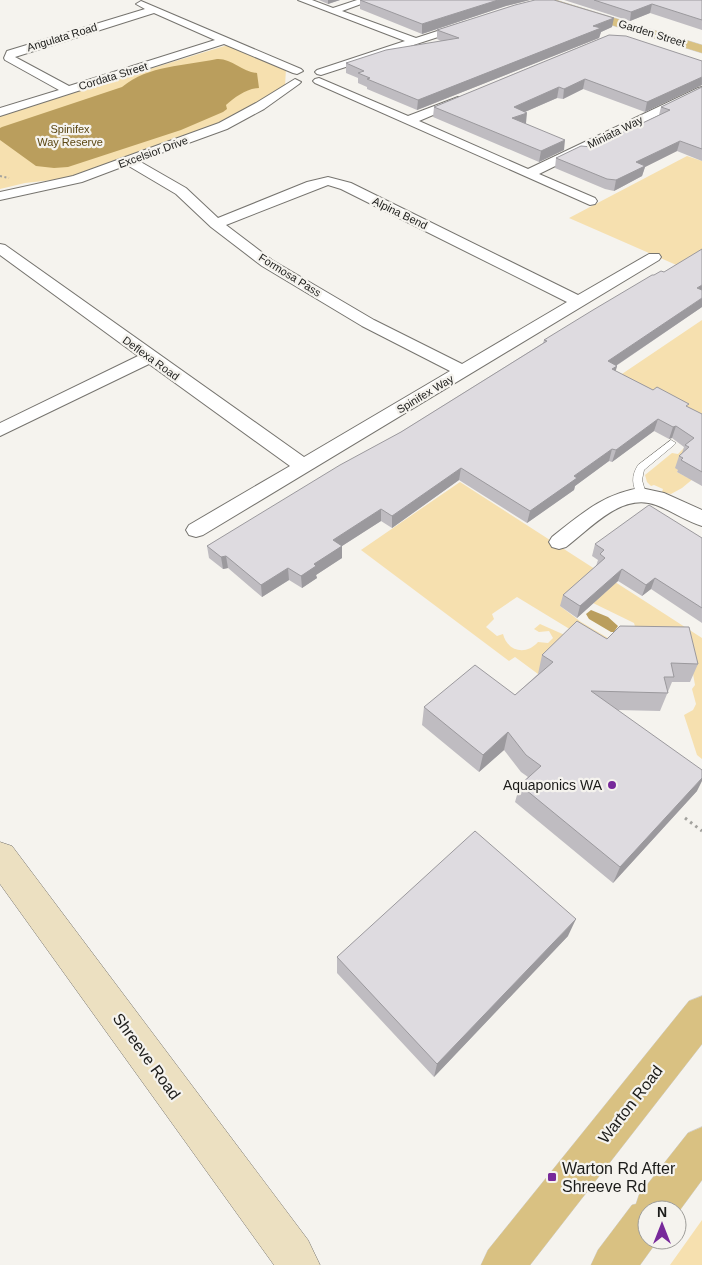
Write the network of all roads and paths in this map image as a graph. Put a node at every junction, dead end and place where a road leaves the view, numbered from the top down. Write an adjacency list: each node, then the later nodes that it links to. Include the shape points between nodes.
1 (133, 0): 7 (street)
2 (303, 0): 8 (street)
3 (367, 0): 8 (street)
4 (574, 0): 10 (main road, Garden Street)
5 (548, 1): 6 (street); 13 (main road, Garden Street)
6 (532, 4)
7 (154, 10): 11 (street); 16 (street, Angulata Road, via 11,53 9,58)
8 (332, 11): 12 (street)
9 (472, 22): 12 (street)
10 (702, 39)
11 (225, 40): 14 (street); 16 (street, Cordata Street)
12 (415, 41): 15 (street)
13 (702, 49)
14 (296, 76): 15 (street, via 308,70); 21 (street, Excelsior Drive, via 260,106 223,126)
15 (320, 77): 20 (street)
16 (68, 90): 19 (street, Cordata Street)
17 (702, 90): 22 (street, Miniata Way)
18 (469, 96): 20 (street)
19 (0, 112)
20 (407, 121): 22 (street)
21 (129, 161): 23 (street, Excelsior Drive, via 77,178); 25 (street, Formosa Pass, via 181,191)
22 (528, 174): 24 (street)
23 (0, 196)
24 (590, 201)
25 (216, 224): 28 (street, Alpina Bend, via 328,181 346,186); 30 (street, Formosa Pass, via 267,263 352,313)
26 (0, 248): 29 (street, Deflexa Road)
27 (654, 257): 28 (street, Spinifex Way)
28 (579, 302): 30 (street, Spinifex Way)
29 (150, 357): 31 (street); 33 (street, Deflexa Road)
30 (463, 371): 33 (street, Spinifex Way)
31 (0, 430)
32 (671, 443): 34 (lane, via 637,472)
33 (303, 466): 36 (street, Spinifex Way)
34 (641, 494): 35 (street, via 665,500); 37 (street, via 612,501)
35 (702, 519)
36 (196, 530)
37 (559, 542)
38 (686, 818): 39 (path)
39 (702, 831)
40 (0, 857): 45 (street, Shreeve Road)
41 (702, 1014): 46 (main road, Warton Road)
42 (702, 1147): 43 (main road)
43 (662, 1200)
44 (637, 1233): 47 (main road)
45 (299, 1262)
46 (503, 1265)
47 (613, 1265)

